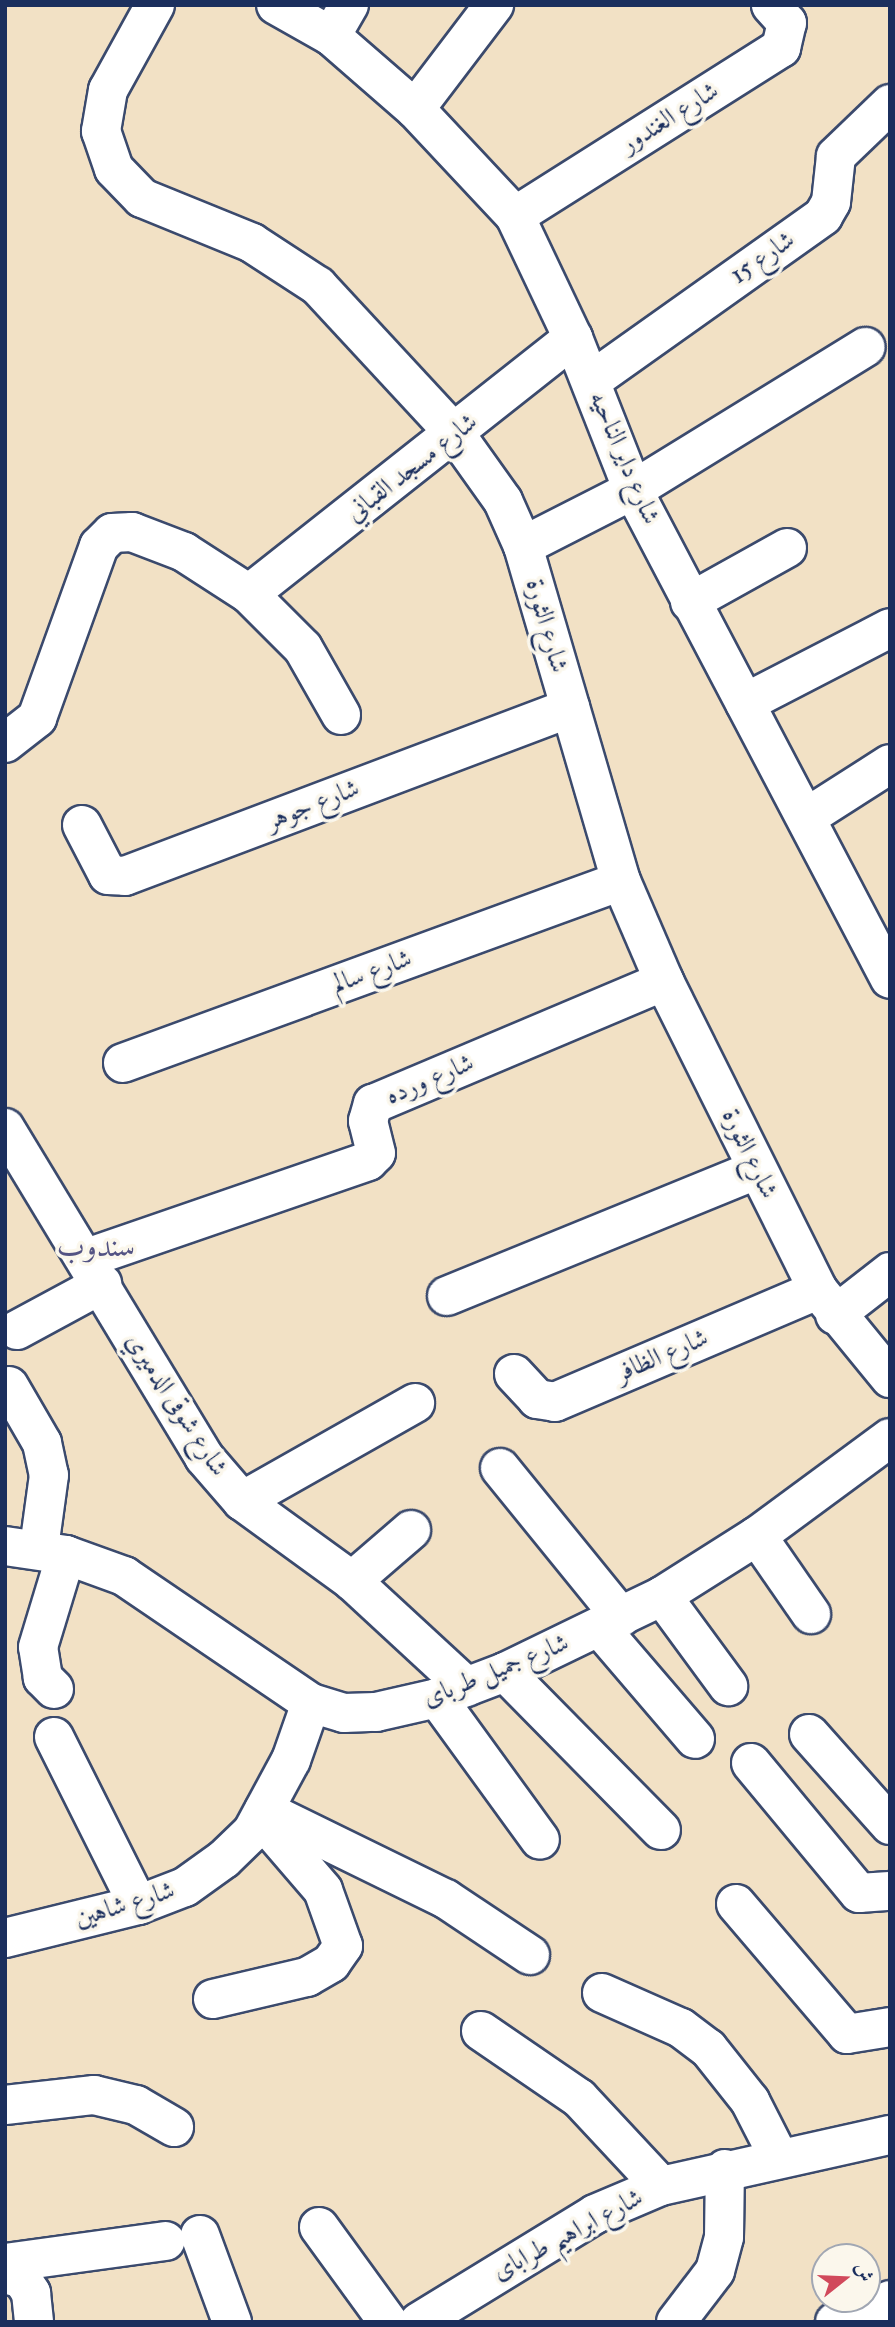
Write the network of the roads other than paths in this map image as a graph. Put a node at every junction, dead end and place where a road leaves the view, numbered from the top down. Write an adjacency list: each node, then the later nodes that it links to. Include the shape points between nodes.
1 (155, 5): 12 (street, شارع الثورة, via 108,90 101,131 114,169 142,198 252,243 318,286)
2 (276, 5): 5 (street, شارع داير الناحيه)
3 (494, 5): 7 (street)
4 (771, 5): 8 (street, شارع الغندور, via 788,23 781,48)
5 (340, 20): 7 (street, شارع داير الناحيه)
6 (890, 104): 11 (street, شارع 15, via 836,156 831,202 823,216)
7 (415, 109): 8 (street, شارع داير الناحيه)
8 (515, 216): 9 (street, شارع داير الناحيه)
9 (573, 338): 11 (street, شارع داير الناحيه); 12 (street, شارع مسجد القباني)
10 (865, 346): 13 (street)
11 (591, 381): 13 (street, شارع داير الناحيه)
12 (456, 435): 14 (street, شارع الثورة, via 503,500); 16 (street, شارع مسجد القباني)
13 (634, 490): 14 (street); 17 (street, شارع داير الناحيه)
14 (523, 546): 20 (street, شارع الثورة)
15 (787, 548): 17 (street)
16 (249, 594): 21 (street, via 303,648); 22 (street, via 184,552 131,532 112,533 99,546 37,718)
17 (690, 602): 19 (street, شارع داير الناحيه)
18 (890, 628): 19 (street)
19 (745, 703): 24 (street, شارع داير الناحيه)
20 (570, 708): 25 (street, شارع جوهر, via 125,876 108,875); 26 (street, شارع الثورة)
21 (341, 715)
22 (5, 743)
23 (890, 764): 24 (street)
24 (807, 817): 27 (street, شارع داير الناحيه)
25 (82, 825)
26 (621, 881): 28 (street, شارع الثورة); 29 (street, شارع سالم)
27 (890, 979)
28 (664, 981): 31 (street, شارع الثورة); 32 (street, شارع ورده, via 373,1104 368,1121 376,1153 368,1161)
29 (123, 1063)
30 (5, 1128): 32 (street, شارع شوقى الدميري)
31 (756, 1170): 34 (street); 35 (street, شارع الثورة)
32 (94, 1271): 36 (street); 43 (street, شارع شوقى الدميري, via 159,1389)
33 (890, 1272): 35 (street, شارع الظافر)
34 (447, 1296)
35 (826, 1303): 37 (street, شارع الظافر, via 555,1402 537,1399); 38 (street, شارع الثورة)
36 (17, 1330)
37 (514, 1374)
38 (890, 1378)
39 (9, 1386): 46 (street, via 42,1443 49,1475)
40 (415, 1403): 43 (street)
41 (890, 1437): 45 (street, شارع جميل طرباى)
42 (500, 1468): 50 (street)
43 (242, 1501): 47 (street, شارع شوقى الدميري)
44 (411, 1530): 47 (street)
45 (757, 1536): 48 (street, شارع جميل طرباى); 49 (street)
46 (37, 1550): 53 (street, via 38,1647 43,1678); 55 (street, شارع جميل طرباى, via 124,1576)
47 (352, 1581): 54 (street, شارع شوقى الدميري)
48 (662, 1596): 50 (street, شارع جميل طرباى); 52 (street)
49 (811, 1614)
50 (611, 1622): 51 (street, شارع جميل طرباى); 58 (street)
51 (505, 1672): 54 (street, شارع جميل طرباى); 62 (street)
52 (728, 1686)
53 (54, 1689)
54 (452, 1693): 55 (street, شارع جميل طرباى, via 344,1713); 63 (street, شارع شوقى الدميري)
55 (311, 1703): 60 (street, شارع شاهين)
56 (809, 1734): 61 (street)
57 (54, 1737): 66 (street)
58 (695, 1739)
59 (751, 1763): 64 (street, via 859,1893)
60 (262, 1814): 66 (street, شارع شاهين, via 224,1859 185,1887); 68 (street, via 446,1899); 70 (street, via 323,1890 343,1946 331,1963 307,1977)
61 (886, 1814)
62 (661, 1830)
63 (540, 1840)
64 (890, 1891)
65 (736, 1904): 71 (street, via 847,2034 857,2037)
66 (138, 1905): 67 (street, شارع شاهين)
67 (5, 1938)
68 (530, 1955)
69 (603, 1993): 76 (street, via 681,2028 708,2048 750,2101)
70 (213, 1999)
71 (890, 2027)
72 (481, 2031): 78 (street, via 579,2098)
73 (5, 2105): 74 (street, via 94,2095 136,2105)
74 (173, 2127)
75 (890, 2135): 76 (street, شارع ابراهيم طراباى)
76 (778, 2156): 77 (street, شارع ابراهيم طراباى)
77 (725, 2169): 78 (street, شارع ابراهيم طراباى); 87 (street, via 724,2236 715,2270)
78 (661, 2186): 86 (street, شارع ابراهيم طراباى, via 595,2214)
79 (319, 2227): 85 (street)
80 (5, 2263): 84 (street, via 183,2238)
81 (5, 2274): 83 (street, via 22,2279 31,2293)
82 (890, 2300): 88 (street)
83 (34, 2322)
84 (232, 2322)
85 (388, 2322)
86 (419, 2322)
87 (676, 2322)
88 (835, 2322)

